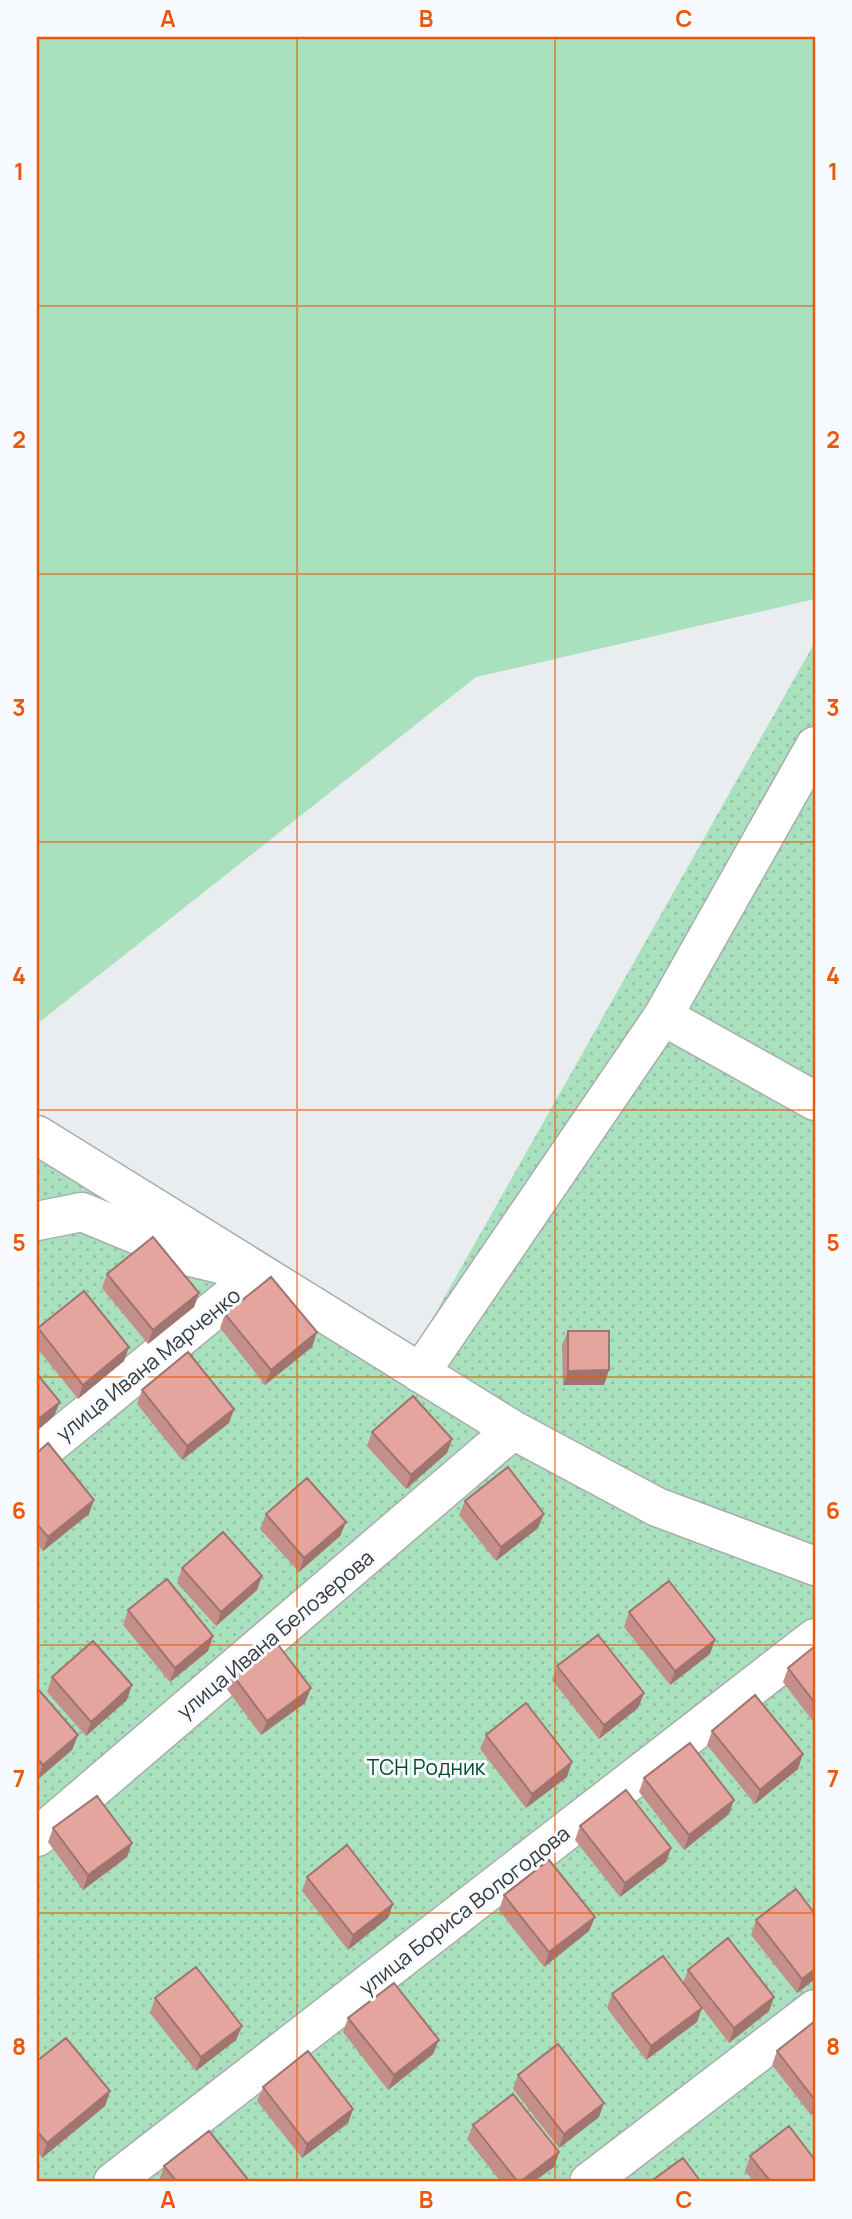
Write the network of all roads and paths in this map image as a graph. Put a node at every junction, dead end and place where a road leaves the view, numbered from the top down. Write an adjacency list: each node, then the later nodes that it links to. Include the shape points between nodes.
1 (815, 746): 2 (street)
2 (663, 1016): 3 (street); 7 (street)
3 (815, 1101)
4 (37, 1135): 6 (street)
5 (37, 1221): 6 (street, via 82,1212 191,1257)
6 (259, 1273): 7 (street); 9 (street, улица Ивана Марченко)
7 (420, 1373): 8 (street)
8 (513, 1430): 10 (street, via 657,1507); 12 (street, улица Ивана Белозерова)
9 (37, 1455)
10 (815, 1566)
11 (815, 1638): 14 (street, улица Бориса Вологодова)
12 (37, 1837)
13 (815, 2009): 15 (street)
14 (113, 2182)
15 (589, 2182)

